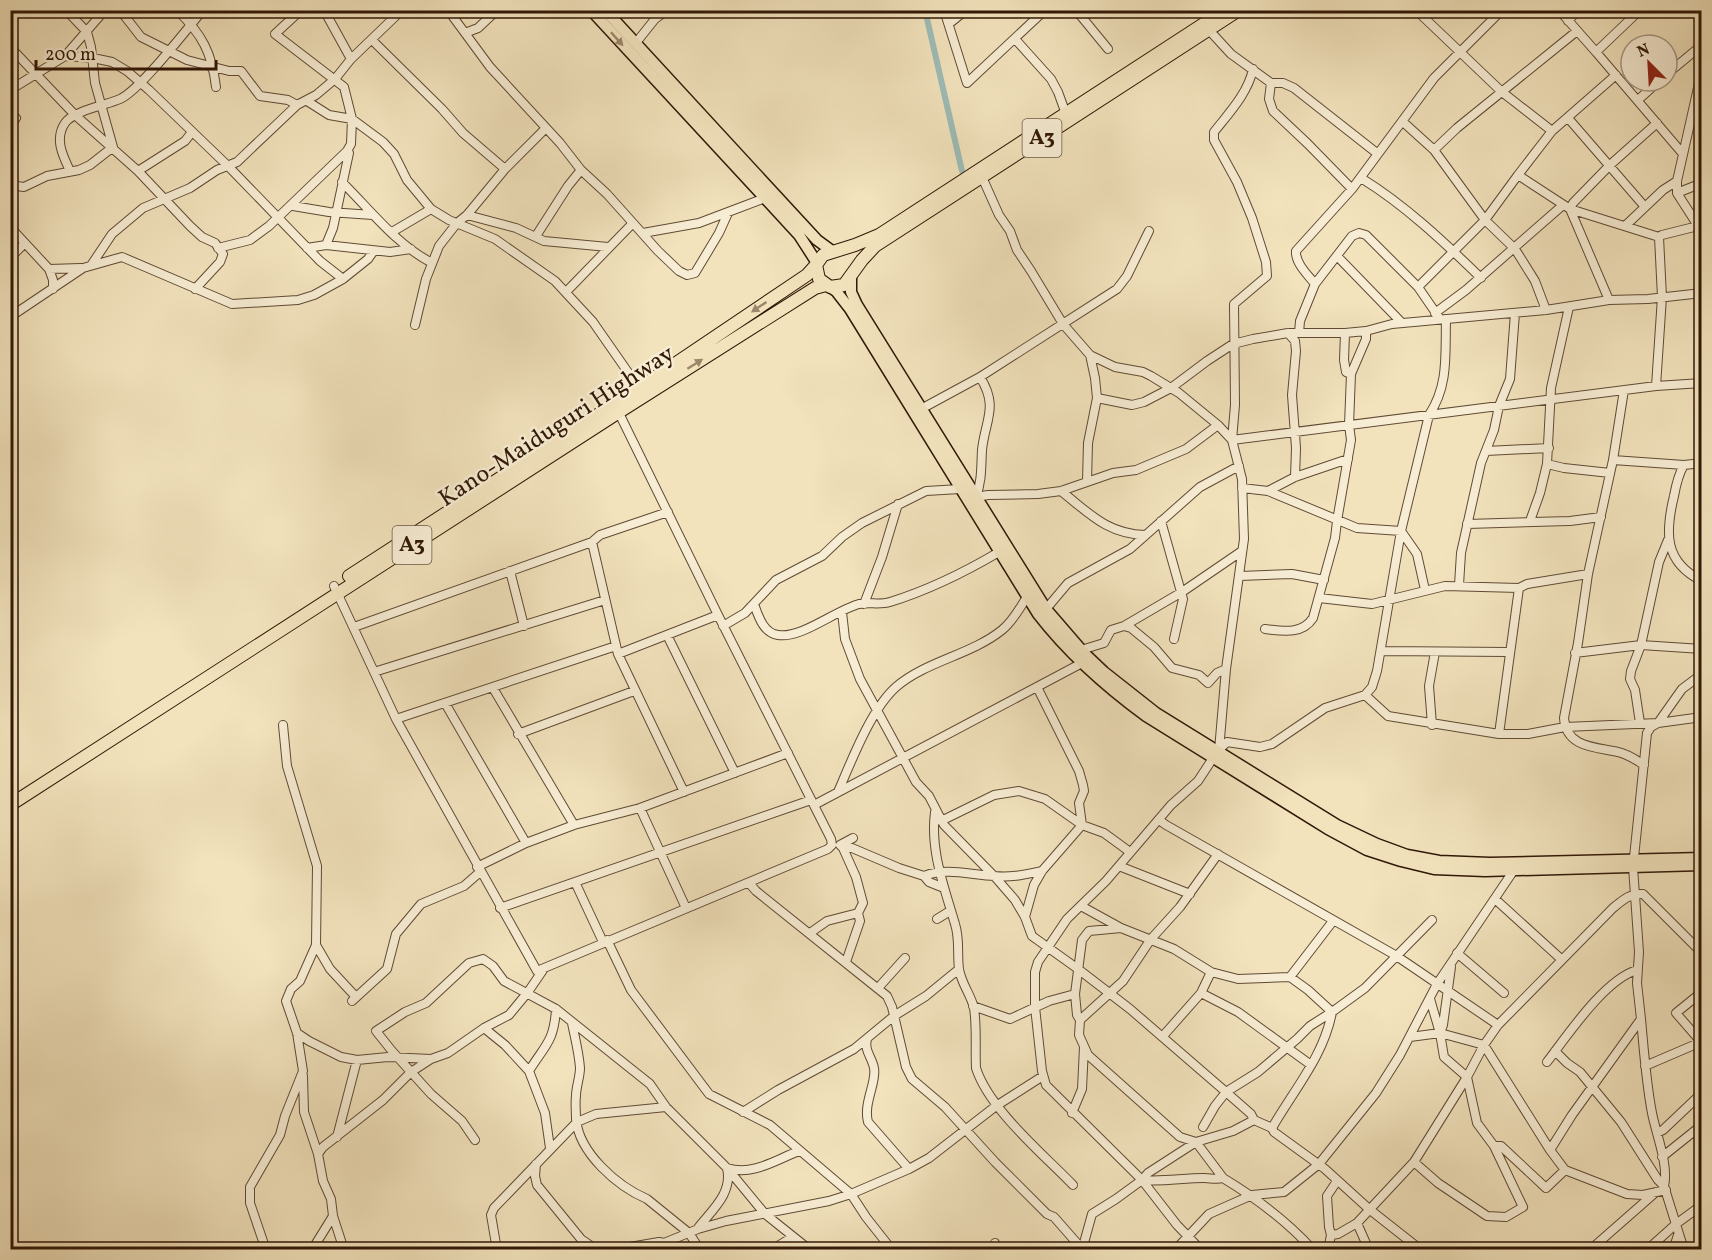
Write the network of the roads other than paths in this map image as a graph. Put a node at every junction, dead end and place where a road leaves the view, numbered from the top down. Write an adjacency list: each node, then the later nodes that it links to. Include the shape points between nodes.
1 (66, 10): 30 (street)
2 (105, 10): 30 (street)
3 (120, 10): 38 (street, via 141,37)
4 (177, 10): 27 (street)
5 (202, 10): 27 (street)
6 (301, 10): 50 (street, via 275,34)
7 (324, 10): 43 (street)
8 (402, 10): 33 (street)
9 (448, 10): 31 (street)
10 (497, 10): 31 (street, via 478,28)
11 (591, 10): 93 (main road, one-way to 93)
12 (605, 10): 34 (main road)
13 (667, 10): 34 (street)
14 (944, 10): 26 (street)
15 (966, 10): 26 (street)
16 (1045, 10): 32 (street)
17 (1076, 10): 37 (street)
18 (1226, 10): 56 (highway, A3)
19 (1239, 10): 28 (highway, A3)
20 (1416, 10): 39 (street)
21 (1502, 10): 39 (street)
22 (1559, 10): 25 (street)
23 (1578, 10): 25 (street)
24 (1640, 10): 40 (street)
25 (1568, 21): 29 (street)
26 (950, 23): 32 (street, via 967,83)
27 (191, 24): 38 (street); 45 (street)
28 (1209, 30): 46 (street, via 1231,54); 56 (highway, A3)
29 (1577, 31): 40 (street); 55 (street)
30 (87, 32): 41 (street); 42 (street)
31 (465, 33): 70 (street)
32 (1015, 39): 63 (street, via 1051,79)
33 (372, 40): 43 (street); 80 (street, via 463,133)
34 (635, 44): 122 (main road, via 817,240)
35 (1701, 45): 44 (street)
36 (10, 47): 48 (street)
37 (1108, 49)
38 (168, 50): 45 (street, via 187,60); 51 (street)
39 (1458, 52): 55 (street); 67 (street)
40 (1596, 52): 49 (street)
41 (65, 56): 42 (street); 48 (street)
42 (93, 58): 51 (street, via 112,62); 61 (street)
43 (351, 58): 50 (street)
44 (1679, 64)
45 (213, 65): 53 (street); 60 (street, via 241,71 260,96)
46 (1253, 69): 52 (street); 155 (street, via 1246,88 1215,132 1214,140 1246,202 1266,262 1267,276 1234,304)
47 (1701, 70): 77 (street)
48 (36, 73): 54 (street); 64 (street)
49 (1616, 75): 59 (street); 65 (street)
50 (335, 80): 58 (street); 66 (street, via 344,87)
51 (140, 82): 61 (street, via 123,98); 72 (street)
52 (1271, 83): 76 (street, via 1294,88); 91 (street, via 1269,99 1273,111)
53 (216, 87)
54 (10, 90)
55 (1502, 92): 71 (street); 74 (street)
56 (1105, 93): 63 (highway, A3); 85 (highway, A3)
57 (1646, 93): 59 (street)
58 (308, 100): 60 (street); 66 (street, via 329,115)
59 (1638, 100): 68 (street)
60 (297, 105): 79 (street)
61 (101, 106): 64 (street); 73 (street)
62 (10, 113): 69 (street, via 16,118)
63 (1066, 114): 122 (highway, A3, via 879,235)
64 (75, 115): 73 (street); 82 (street, via 65,122 60,135 59,147)
65 (1568, 118): 71 (street); 78 (street)
66 (352, 119): 75 (street); 98 (street, via 394,154 407,180)
67 (1402, 121): 74 (street); 76 (street)
68 (1657, 123): 77 (street); 78 (street)
69 (10, 128)
70 (545, 129): 80 (street); 81 (street)
71 (1552, 131): 84 (street)
72 (192, 132): 79 (street); 83 (street, via 185,141)
73 (113, 147): 82 (street, via 90,165); 83 (street)
74 (1434, 150): 104 (street)
75 (347, 151): 88 (street); 95 (street)
76 (1378, 154): 86 (street)
77 (1683, 154): 87 (street)
78 (1610, 165): 96 (street); 97 (street)
79 (228, 166): 94 (street); 103 (street)
80 (505, 169): 102 (street)
81 (581, 170): 106 (street); 113 (street)
82 (70, 171): 90 (street, via 24,187)
83 (138, 171): 94 (street)
84 (1518, 175): 96 (street); 104 (street)
85 (982, 177): 131 (highway, A3, via 875,246); 149 (street, via 1017,250)
86 (1361, 178): 91 (street); 124 (street, via 1385,193)
87 (1677, 181): 92 (street); 97 (street)
88 (342, 182): 99 (street); 101 (street)
89 (1701, 183): 92 (street)
90 (10, 185)
91 (1352, 189): 134 (street, via 1296,251 1299,263)
92 (1677, 193): 109 (street)
93 (765, 198): 100 (street); 128 (main road, via 805,242)
94 (164, 199): 118 (street, via 189,226); 129 (street, via 143,208 112,234)
95 (293, 206): 99 (street); 103 (street)
96 (1567, 207): 107 (street); 121 (street); 142 (street)
97 (1645, 207): 107 (street)
98 (431, 209): 105 (street); 111 (street)
99 (337, 212): 101 (street); 116 (street)
100 (728, 213): 112 (street, via 699,223); 112 (street, via 701,264 695,273 687,275)
101 (373, 215): 111 (street)
102 (467, 215): 105 (street); 113 (street)
103 (279, 219): 118 (street, via 250,240); 119 (street)
104 (1485, 220): 121 (street); 124 (street)
105 (457, 223): 127 (street, via 439,246); 139 (street, via 495,239)
106 (632, 224): 112 (street); 117 (street)
107 (1625, 226): 114 (street)
108 (10, 227): 115 (street)
109 (1700, 229): 114 (street)
110 (1149, 231): 149 (street, via 1119,287)
111 (392, 232): 120 (street)
112 (642, 233)
113 (536, 236): 117 (street, via 556,243)
114 (1659, 237): 141 (street)
115 (25, 243): 126 (street); 130 (street)
116 (326, 245): 119 (street); 123 (street)
117 (608, 247): 139 (street)
118 (218, 248): 138 (street, via 223,254 220,262)
119 (307, 248): 133 (street)
120 (411, 249): 123 (street); 127 (street)
121 (1515, 249): 132 (street); 144 (street, via 1535,281)
122 (834, 251): 128 (highway, A3, via 823,255); 131 (highway, via 847,256 853,267)
123 (373, 252): 133 (street)
124 (1454, 252): 132 (street); 136 (street)
125 (1337, 256): 134 (street); 136 (street, via 1352,236 1366,235); 148 (street)
126 (10, 258)
127 (432, 263): 150 (street)
128 (816, 264): 135 (highway, via 816,275); 161 (highway, Kano-Maiduguri Highway / A3, one-way to 161, via 807,274)
129 (88, 266): 130 (street); 137 (street); 138 (street, via 128,258)
130 (49, 270): 137 (street)
131 (851, 275): 135 (highway, A3, via 844,285); 168 (main road, via 851,292 857,305)
132 (1481, 278): 147 (street)
133 (343, 279): 138 (street, via 314,295 272,302 232,304)
134 (1315, 284): 153 (street, via 1299,321)
135 (828, 286): 167 (highway, Kano-Maiduguri Highway / A3, one-way to 135, via 815,288); 186 (main road, via 849,309)
136 (1418, 287): 147 (street)
137 (53, 289): 146 (street)
138 (195, 289)
139 (566, 292): 161 (street, via 594,322)
140 (1701, 293): 141 (street)
141 (1662, 297): 142 (street); 160 (street)
142 (1609, 300): 143 (street)
143 (1569, 307): 144 (street); 165 (street)
144 (1546, 309): 145 (street)
145 (1515, 313): 147 (street); 166 (street, via 1510,379)
146 (10, 317)
147 (1440, 317): 148 (street); 169 (street, via 1444,384)
148 (1402, 323): 151 (street)
149 (1063, 324): 156 (street); 158 (street)
150 (415, 325)
151 (1366, 331): 154 (street); 157 (street)
152 (1288, 333): 153 (street); 155 (street); 172 (street, via 1295,341 1296,351)
153 (1299, 333): 154 (street)
154 (1345, 333): 157 (street, via 1344,360 1346,372)
155 (1233, 344): 162 (street); 173 (street)
156 (1090, 355): 162 (street, via 1115,367 1143,372); 164 (street)
157 (1351, 374): 171 (street)
158 (981, 377): 168 (street); 189 (street, via 991,413)
159 (1701, 383): 160 (street)
160 (1656, 386): 163 (street)
161 (639, 388): 167 (highway, Kano-Maiduguri Highway / A3)
162 (1172, 388): 164 (street, via 1132,405); 170 (street)
163 (1624, 390): 165 (street); 177 (street)
164 (1097, 398): 184 (street, via 1088,443)
165 (1550, 399): 166 (street); 174 (street)
166 (1499, 406): 169 (street); 175 (street)
167 (616, 408): 191 (street); 210 (highway, Kano-Maiduguri Highway / A3)
168 (921, 409): 189 (main road)
169 (1430, 415): 171 (street); 197 (street)
170 (1218, 425): 173 (street); 184 (street, via 1186,449 1153,464)
171 (1349, 425): 172 (street); 176 (street, via 1352,440)
172 (1294, 432): 173 (street); 183 (street)
173 (1232, 440): 181 (street)
174 (1549, 448): 175 (street); 179 (street)
175 (1486, 451): 196 (street)
176 (1348, 459): 183 (street); 193 (street)
177 (1613, 460): 180 (street); 182 (street)
178 (1701, 463): 180 (street)
179 (1548, 464): 182 (street); 195 (street)
180 (1684, 465): 199 (street, via 1670,511)
181 (1239, 466): 185 (street); 194 (street, via 1205,483)
182 (1610, 473): 192 (street)
183 (1295, 477): 188 (street)
184 (1087, 481): 187 (street)
185 (1242, 488): 188 (street); 201 (street)
186 (960, 489): 190 (street, via 932,490); 202 (main road)
187 (1061, 490): 189 (street); 198 (street, via 1102,524 1125,533)
188 (1269, 491): 193 (street)
189 (976, 497): 219 (main road)
190 (898, 504): 217 (street, via 850,531 822,556 780,578); 218 (street)
191 (668, 512): 200 (street, via 600,535); 221 (street)
192 (1601, 517): 195 (street); 204 (street)
193 (1336, 520): 197 (street, via 1357,528); 206 (street)
194 (1161, 521): 198 (street); 212 (street)
195 (1530, 521): 196 (street)
196 (1467, 524): 208 (street)
197 (1401, 531): 211 (street, via 1417,554); 216 (street)
198 (1145, 535): 219 (street, via 1127,552 1068,584)
199 (1668, 540): 207 (street, via 1682,568); 229 (street, via 1661,554)
200 (592, 542): 203 (street); 215 (street)
201 (1242, 551): 205 (street); 212 (street)
202 (999, 552): 213 (main road); 218 (street, via 960,575 891,602)
203 (510, 571): 222 (street); 225 (street)
204 (1588, 574): 209 (street); 236 (street)
205 (1240, 576): 206 (street, via 1292,574); 238 (street)
206 (1324, 580): 214 (street)
207 (1701, 581)
208 (1459, 585): 209 (street); 211 (street)
209 (1519, 588): 235 (street)
210 (336, 590): 225 (street); 263 (highway, Kano-Maiduguri Highway / A3); 265 (highway, Kano-Maiduguri Highway / A3)
211 (1425, 590): 216 (street)
212 (1182, 592): 224 (street); 228 (street)
213 (1027, 597): 237 (main road); 246 (street, via 1002,630 900,684)
214 (1319, 598): 216 (street, via 1372,604); 226 (street, via 1307,626 1286,632)
215 (605, 600): 222 (street); 231 (street)
216 (1389, 600): 233 (street)
217 (754, 604): 220 (street, via 762,624 779,636); 223 (street)
218 (864, 604): 220 (street)
219 (1046, 609): 232 (main road)
220 (842, 612): 246 (street, via 845,639 860,679)
221 (718, 615): 223 (street); 227 (street)
222 (524, 626): 239 (street)
223 (723, 626): 256 (street)
224 (1124, 626): 232 (street, via 1111,630 1104,643); 238 (street, via 1154,646 1172,668 1199,675 1208,683)
225 (354, 627): 239 (street)
226 (1265, 629)
227 (667, 635): 231 (street); 260 (street)
228 (1174, 639)
229 (1641, 645): 230 (street); 236 (street); 249 (street, via 1630,679)
230 (1701, 649)
231 (617, 650): 242 (street); 243 (street)
232 (1081, 650): 257 (main road, via 1104,672)
233 (1381, 651): 234 (street); 244 (street, via 1376,680)
234 (1435, 652): 235 (street); 252 (street, via 1428,686)
235 (1509, 652): 255 (street)
236 (1575, 653): 253 (street)
237 (1082, 663): 241 (street); 257 (main road, via 1146,716)
238 (1226, 669): 257 (street)
239 (374, 672): 248 (street)
240 (1701, 674): 250 (street, via 1682,689)
241 (1037, 687): 258 (street); 271 (street, via 1079,771 1084,791 1079,803)
242 (493, 688): 245 (street); 254 (street)
243 (634, 691): 254 (street); 261 (street)
244 (1365, 695): 252 (street, via 1388,716); 257 (street, via 1325,708 1265,746 1227,742)
245 (445, 703): 248 (street); 273 (street)
246 (878, 711): 258 (street); 262 (street)
247 (1701, 717): 250 (street)
248 (396, 719): 282 (street)
249 (1640, 723): 250 (street); 253 (street)
250 (1658, 723): 259 (street, via 1647,733)
251 (283, 725): 307 (street, via 287,766 317,866)
252 (1432, 725): 255 (street)
253 (1565, 727): 255 (street, via 1528,734); 259 (street, via 1582,745 1620,752)
254 (518, 734): 270 (street)
255 (1499, 734)
256 (788, 753): 260 (street); 264 (street)
257 (1216, 754): 268 (street, via 1198,781); 279 (main road, via 1337,825 1407,855 1490,863); 283 (main road, via 1328,829 1367,850 1434,869)
258 (903, 758): 262 (street); 267 (street)
259 (1644, 765): 279 (street)
260 (735, 773): 261 (street)
261 (684, 792): 266 (street)
262 (838, 792): 264 (street)
263 (10, 796)
264 (813, 803): 276 (street); 289 (street, via 832,845)
265 (10, 805)
266 (640, 808): 270 (street); 276 (street)
267 (935, 812): 269 (street); 285 (street)
268 (1159, 819): 275 (street); 277 (street)
269 (941, 821): 271 (street, via 994,795 1019,791 1045,799); 287 (street)
270 (574, 825): 273 (street)
271 (1082, 825): 275 (street, via 1104,833); 284 (street)
272 (854, 838): 274 (street, via 840,845)
273 (526, 843): 282 (street)
274 (843, 848): 286 (street); 298 (street, via 862,903)
275 (1130, 852): 280 (street)
276 (659, 853): 288 (street); 296 (street)
277 (1218, 854): 292 (street); 302 (street)
278 (1701, 858): 279 (main road)
279 (1633, 863): 281 (main road); 283 (main road); 291 (street)
280 (1119, 866): 292 (street); 294 (street)
281 (1701, 866)
282 (479, 869): 295 (street); 307 (street, via 464,886 415,910 396,934 387,969 354,999)
283 (1514, 870): 293 (street)
284 (1042, 871): 287 (street); 299 (street)
285 (939, 873): 286 (street); 287 (street); 290 (street)
286 (924, 876): 290 (street)
287 (996, 876): 299 (street)
288 (575, 882): 295 (street); 306 (street)
289 (749, 883): 296 (street); 304 (street)
290 (944, 888): 297 (street)
291 (1635, 893): 309 (street, via 1643,894); 313 (street, via 1613,908); 319 (street)
292 (1190, 894): 305 (street)
293 (1495, 899): 310 (street); 313 (street)
294 (1081, 906): 303 (street); 308 (street)
295 (500, 908): 318 (street, via 533,967)
296 (686, 908): 306 (street)
297 (950, 910): 300 (street); 316 (street, via 956,925)
298 (858, 913): 304 (street, via 827,921); 314 (street, via 860,921)
299 (1025, 917): 308 (street, via 1032,936)
300 (937, 919)
301 (1432, 920): 311 (street)
302 (1333, 921): 311 (street); 321 (street)
303 (1121, 928): 305 (street); 317 (street, via 1084,934)
304 (810, 933): 314 (street)
305 (1151, 939): 320 (street); 327 (street, via 1123,981)
306 (605, 941): 318 (street); 368 (street, via 631,990 696,1079 709,1094)
307 (316, 945): 342 (street, via 300,981 286,1000)
308 (1046, 948): 317 (street); 333 (street, via 1035,972)
309 (1701, 952)
310 (1457, 953): 315 (street); 329 (street)
311 (1395, 955): 322 (street); 335 (street, via 1365,988)
312 (905, 958): 323 (street)
313 (1561, 959): 340 (street)
314 (846, 962): 323 (street)
315 (1451, 964): 322 (street); 324 (street)
316 (959, 969): 332 (street); 336 (street, via 927,996)
317 (1078, 969): 327 (street); 330 (street)
318 (543, 970): 325 (street)
319 (1637, 970): 337 (street); 351 (street, via 1619,979 1599,997)
320 (1211, 972): 321 (street, via 1238,979); 328 (street)
321 (1290, 977): 335 (street)
322 (1437, 984): 324 (street); 331 (street)
323 (878, 988): 336 (street, via 887,996)
324 (1448, 991): 340 (street); 343 (street)
325 (528, 992): 334 (street); 341 (street, via 509,1015); 352 (street, via 504,981 483,959 469,963 426,1003 376,1031)
326 (1701, 992): 347 (street, via 1676,1013)
327 (1109, 993): 338 (street); 344 (street)
328 (1201, 993): 344 (street); 350 (street, via 1238,1012)
329 (1504, 993)
330 (1075, 994): 333 (street); 338 (street)
331 (1430, 999): 343 (street); 345 (street)
332 (974, 1006): 333 (street, via 1010,1019); 366 (street, via 976,1068)
333 (1035, 1007): 361 (street)
334 (556, 1009): 339 (street); 359 (street, via 549,1045)
335 (1332, 1012): 350 (street); 356 (street, via 1325,1038)
336 (894, 1016): 346 (street); 375 (street, via 912,1079)
337 (1641, 1019): 357 (street); 363 (street)
338 (1080, 1020): 349 (street, via 1079,1035)
339 (572, 1023): 367 (street, via 650,1084); 371 (street, via 580,1070)
340 (1498, 1025): 348 (street)
341 (484, 1028): 353 (street, via 448,1053); 359 (street)
342 (297, 1033): 354 (street, via 341,1057); 358 (street)
343 (1440, 1033): 345 (street); 348 (street); 362 (street, via 1444,1057)
344 (1163, 1036): 364 (street)
345 (1410, 1037): 388 (street, via 1376,1093)
346 (867, 1039): 368 (street); 390 (street, via 874,1070 868,1122)
347 (1701, 1042): 357 (street)
348 (1484, 1045): 362 (street); 382 (street)
349 (1084, 1046): 369 (street, via 1082,1089); 379 (street, via 1104,1071 1180,1137)
350 (1287, 1047): 356 (street); 364 (street)
351 (1555, 1051): 355 (street); 363 (street)
352 (398, 1058): 353 (street); 354 (street); 360 (street)
353 (431, 1059): 360 (street)
354 (357, 1060): 377 (street)
355 (1546, 1062)
356 (1311, 1065): 374 (street)
357 (1645, 1066): 376 (street)
358 (303, 1071): 384 (street, via 304,1112); 414 (street, via 280,1136 250,1187 250,1203)
359 (529, 1071): 381 (street, via 545,1113)
360 (411, 1072): 377 (street); 378 (street, via 462,1121)
361 (1043, 1076): 366 (street); 369 (street, via 1046,1085)
362 (1467, 1077): 380 (street, via 1477,1123); 386 (street)
363 (1593, 1088): 382 (street); 396 (street)
364 (1226, 1092): 370 (street); 373 (street)
365 (1701, 1093): 376 (street)
366 (996, 1106): 375 (street); 395 (street)
367 (666, 1107): 371 (street, via 596,1114); 389 (street)
368 (743, 1112): 383 (street, via 770,1125)
369 (1072, 1113): 393 (street)
370 (1254, 1120): 374 (street); 379 (street)
371 (576, 1122): 381 (street); 406 (street, via 584,1146 596,1161)
372 (1701, 1125): 385 (street)
373 (1203, 1127)
374 (1272, 1128): 388 (street)
375 (965, 1130): 390 (street); 413 (street)
376 (1657, 1133): 385 (street)
377 (337, 1137): 384 (street)
378 (475, 1140)
379 (1196, 1142): 392 (street); 393 (street)
380 (1494, 1146): 386 (street, via 1523,1207 1506,1217 1487,1216); 391 (street, via 1501,1146 1545,1188)
381 (550, 1148): 387 (street)
382 (1550, 1150): 391 (street)
383 (799, 1151): 389 (street, via 756,1169); 398 (street)
384 (318, 1154): 403 (street)
385 (1662, 1157): 396 (street)
386 (1413, 1162): 401 (street)
387 (536, 1164): 411 (street, via 537,1185); 417 (street, via 494,1208 491,1215)
388 (1319, 1164): 394 (street); 399 (street, via 1284,1192)
389 (727, 1168): 402 (street); 406 (street, via 727,1189)
390 (909, 1169): 398 (street)
391 (1565, 1170): 397 (street, via 1627,1194)
392 (1222, 1178): 393 (street); 399 (street)
393 (1142, 1180): 407 (street, via 1177,1225); 413 (street, via 1095,1211)
394 (1337, 1181): 401 (street); 408 (street, via 1327,1196)
395 (1073, 1185)
396 (1665, 1188): 397 (street); 405 (street)
397 (1656, 1192): 432 (street)
398 (851, 1194): 402 (street); 425 (street)
399 (1252, 1195): 407 (street, via 1209,1214); 428 (street)
400 (1701, 1204): 405 (street)
401 (1369, 1209): 404 (street); 431 (street)
402 (765, 1215): 406 (street); 410 (street)
403 (333, 1216): 415 (street); 416 (street)
404 (1357, 1223): 408 (street); 430 (street)
405 (1676, 1224): 409 (street); 433 (street)
406 (693, 1231): 412 (street); 421 (street)
407 (1189, 1234): 426 (street); 427 (street)
408 (1331, 1235): 429 (street)
409 (1678, 1235): 434 (street); 435 (street)
410 (793, 1237): 422 (street); 423 (street); 424 (street)
411 (581, 1239): 418 (street); 419 (street)
412 (661, 1246): 420 (street, via 659,1242)
413 (1083, 1249)
414 (266, 1250)
415 (312, 1250)
416 (344, 1250)
417 (497, 1250)
418 (583, 1250)
419 (597, 1250)
420 (612, 1250)
421 (700, 1250)
422 (771, 1250)
423 (789, 1250)
424 (810, 1250)
425 (892, 1250)
426 (1173, 1250)
427 (1201, 1250)
428 (1313, 1250)
429 (1328, 1250)
430 (1369, 1250)
431 (1421, 1250)
432 (1590, 1250)
433 (1647, 1250)
434 (1674, 1250)
435 (1684, 1250)

